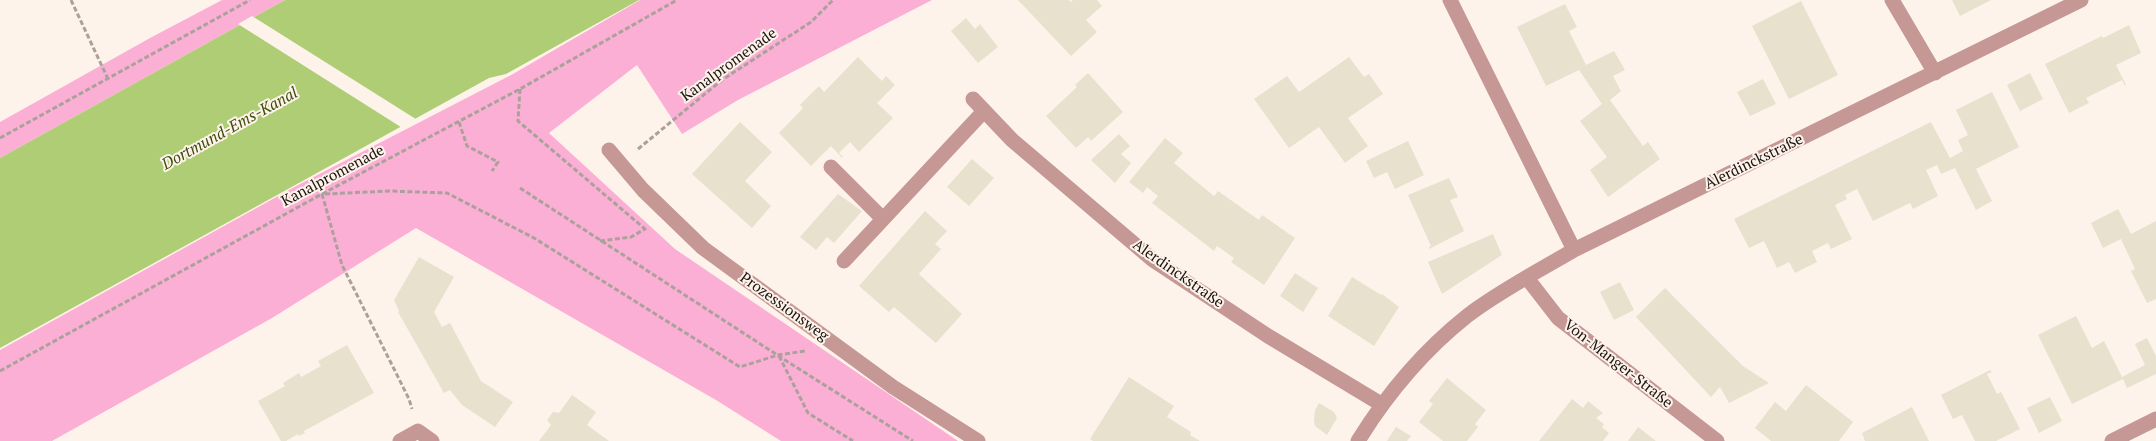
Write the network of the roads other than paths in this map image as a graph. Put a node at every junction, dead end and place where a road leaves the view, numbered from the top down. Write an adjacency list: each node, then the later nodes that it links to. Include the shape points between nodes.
1 (1450, 0): 10 (street)
2 (1892, 0): 4 (street)
3 (2081, 0): 4 (street, Alerdinckstraße)
4 (1935, 73): 10 (street, Alerdinckstraße)
5 (973, 99): 6 (street, Alerdinckstraße)
6 (984, 111): 9 (street); 13 (street, Alerdinckstraße, via 1012,140 1153,260 1268,336)
7 (609, 150): 17 (street, Prozessionsweg, via 665,212 703,248 893,387)
8 (831, 166): 9 (street)
9 (883, 219): 11 (street)
10 (1574, 250): 12 (street, Alerdinckstraße)
11 (844, 261)
12 (1527, 278): 13 (street, Alerdinckstraße, via 1468,315 1424,355); 19 (street, Von-Manger-Straße, via 1558,318)
13 (1381, 404): 18 (street, Alerdinckstraße)
14 (2156, 419): 20 (street)
15 (400, 441): 16 (street, via 418,431)
16 (432, 441)
17 (978, 441)
18 (1358, 441)
19 (1717, 441)
20 (2112, 441)

